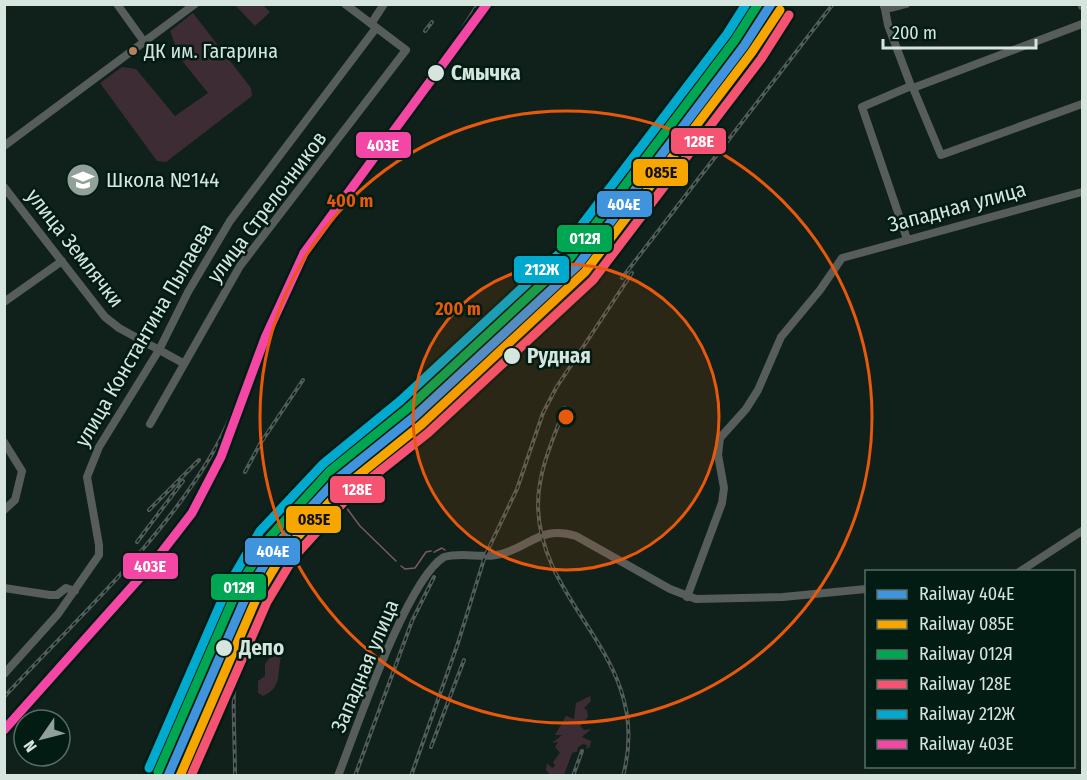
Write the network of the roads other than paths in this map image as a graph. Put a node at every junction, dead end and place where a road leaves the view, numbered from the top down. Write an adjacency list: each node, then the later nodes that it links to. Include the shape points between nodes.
1 (117, 4): 9 (street)
2 (195, 4): 9 (street)
3 (345, 4): 8 (street)
4 (384, 4): 8 (street, улица Константина Пылаева)
5 (906, 4): 6 (street, via 891,8)
6 (884, 5): 10 (street)
7 (1083, 24): 10 (street)
8 (373, 26): 18 (street, улица Константина Пылаева, via 234,214); 19 (street, улица Стрелочников, via 406,50 240,266)
9 (145, 43): 12 (street)
10 (912, 87): 11 (street, via 941,155); 15 (street, via 862,107)
11 (1083, 104)
12 (4, 146)
13 (4, 187): 16 (street, улица Землячки)
14 (1083, 192): 15 (street, Западная улица)
15 (907, 239): 28 (street, Западная улица, via 842,258 781,337 758,390 720,438 722,503)
16 (62, 261): 17 (street); 18 (street, улица Землячки, via 109,321)
17 (4, 302)
18 (159, 350): 19 (street, улица Землячки); 27 (street, улица Константина Пылаева, via 89,467 88,485 100,553)
19 (183, 363): 20 (street, улица Стрелочников)
20 (150, 424)
21 (4, 442): 22 (street, via 22,471 15,500)
22 (4, 510)
23 (1083, 531): 24 (street)
24 (1022, 570)
25 (4, 588): 27 (street, via 50,595 66,588)
26 (865, 589): 28 (street, Западная улица, via 707,601)
27 (75, 591): 29 (street, улица Константина Пылаева)
28 (687, 597): 30 (street, Западная улица, via 560,531 546,533 499,555 444,557 432,567 396,628)
29 (4, 674)
30 (338, 776)

